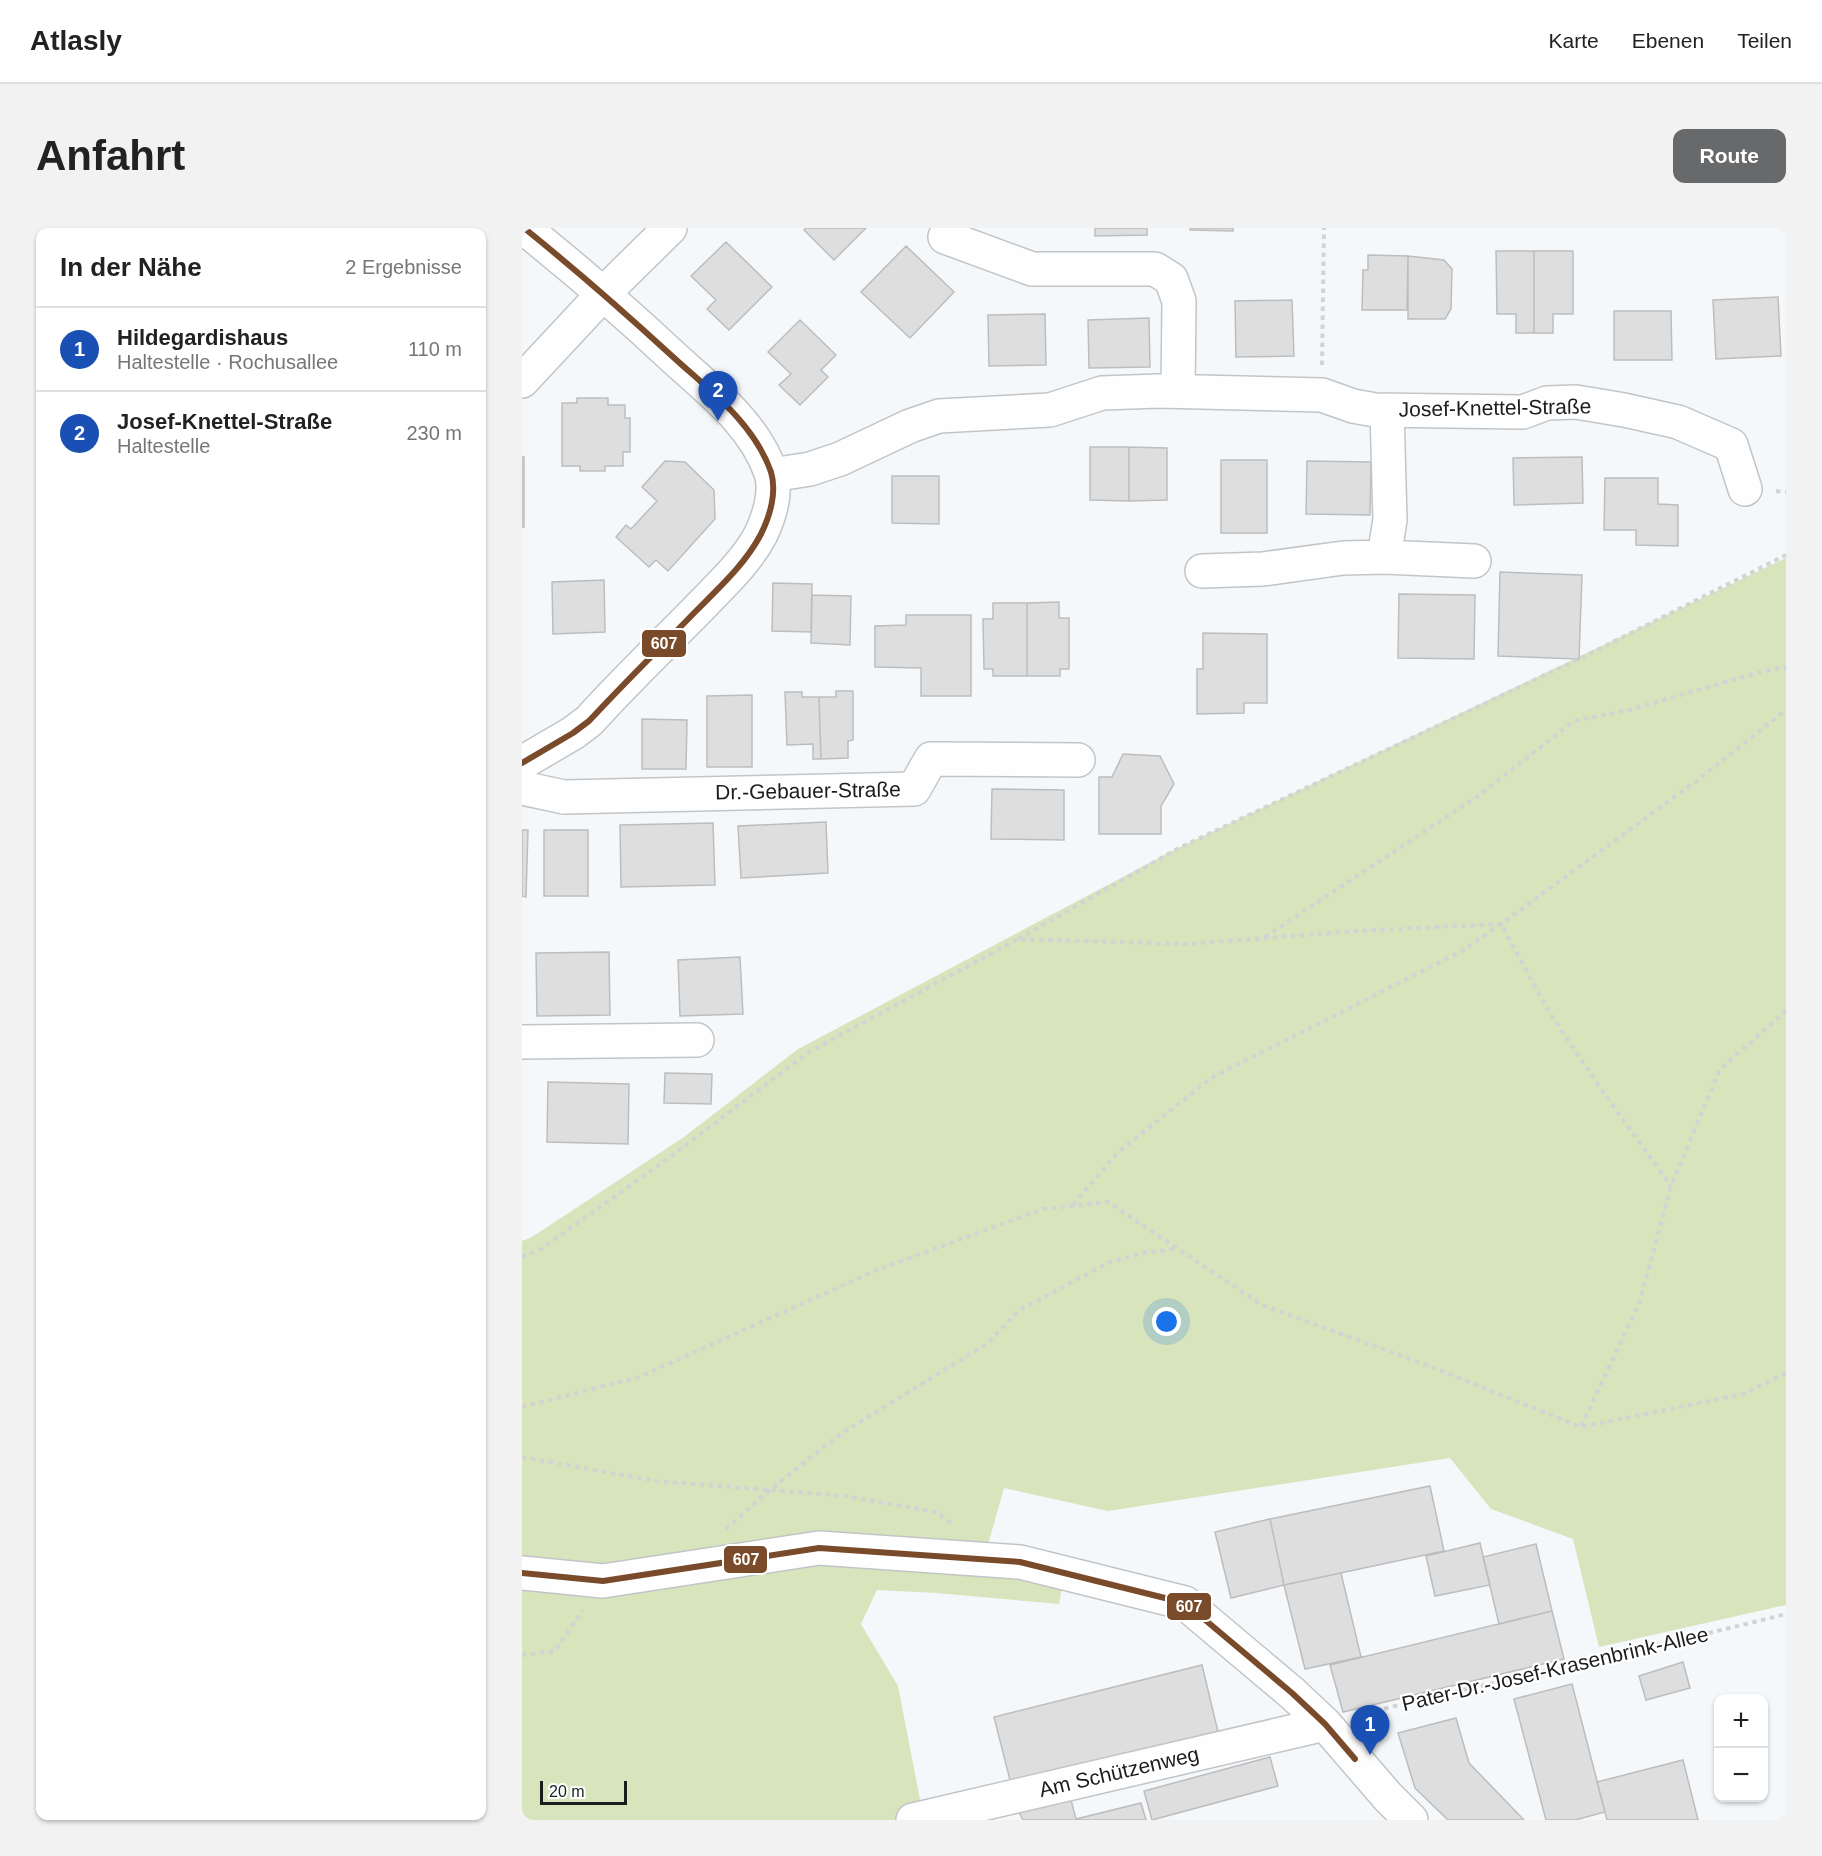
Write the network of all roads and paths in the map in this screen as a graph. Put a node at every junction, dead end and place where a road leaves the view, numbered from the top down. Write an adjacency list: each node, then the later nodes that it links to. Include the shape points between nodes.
1 (524, 228): 5 (street)
2 (670, 228): 5 (street)
3 (1324, 228): 8 (path)
4 (945, 237): 7 (street, via 1032,269 1155,269 1171,279 1179,301)
5 (604, 293): 6 (street); 10 (street, via 728,407 749,432)
6 (522, 381)
7 (1178, 391): 8 (street, Josef-Knettel-Straße); 10 (street, Josef-Knettel-Straße, via 1102,393 1050,410 939,416 840,459)
8 (1322, 395): 9 (street, Josef-Knettel-Straße, via 1353,406)
9 (1388, 410): 11 (street, Josef-Knettel-Straße, via 1523,412 1547,403 1576,402 1624,410 1678,422 1731,445); 13 (street, Josef-Knettel-Straße, via 1390,520)
10 (772, 475): 19 (street, via 768,517 760,536 736,569 588,721)
11 (1745, 489)
12 (1786, 555): 23 (path, via 1579,659 1179,848)
13 (1384, 557): 14 (street); 15 (street)
14 (1474, 561)
15 (1202, 571)
16 (1786, 667): 22 (path, via 1574,722 1478,796)
17 (1786, 710): 21 (path)
18 (1078, 760): 20 (street, Dr.-Gebauer-Straße, via 931,759 914,789 564,797)
19 (522, 763)
20 (522, 788)
21 (1501, 924): 22 (path); 27 (path, via 1549,1012); 28 (path, via 1462,951 1211,1078 1117,1153)
22 (1264, 938): 23 (path, via 1186,944)
23 (1018, 939): 30 (path, via 809,1052 670,1157 541,1249)
24 (1786, 1011): 27 (path, via 1720,1069)
25 (697, 1040): 26 (street)
26 (522, 1042)
27 (1671, 1186): 33 (path, via 1639,1304)
28 (1073, 1205): 29 (path, via 1108,1202); 32 (path, via 1043,1209 877,1270 639,1377)
29 (1177, 1249): 33 (path, via 1262,1305); 35 (path, via 1110,1262 1018,1311 988,1343 839,1436)
30 (522, 1257)
31 (1786, 1373): 33 (path, via 1743,1394)
32 (522, 1407)
33 (1581, 1427)
34 (522, 1458): 35 (path, via 657,1481)
35 (771, 1489): 36 (path, via 845,1496 936,1512)
36 (955, 1526)
37 (522, 1573): 38 (street)
38 (603, 1581): 40 (path, via 555,1651); 41 (street, via 819,1548 1020,1562 1185,1603)
39 (1786, 1614): 41 (path, Pater-Dr.-Josef-Krasenbrink-Allee)
40 (522, 1654)
41 (1325, 1724): 42 (street, Am Schützenweg); 43 (street)
42 (913, 1820)
43 (1411, 1820)

